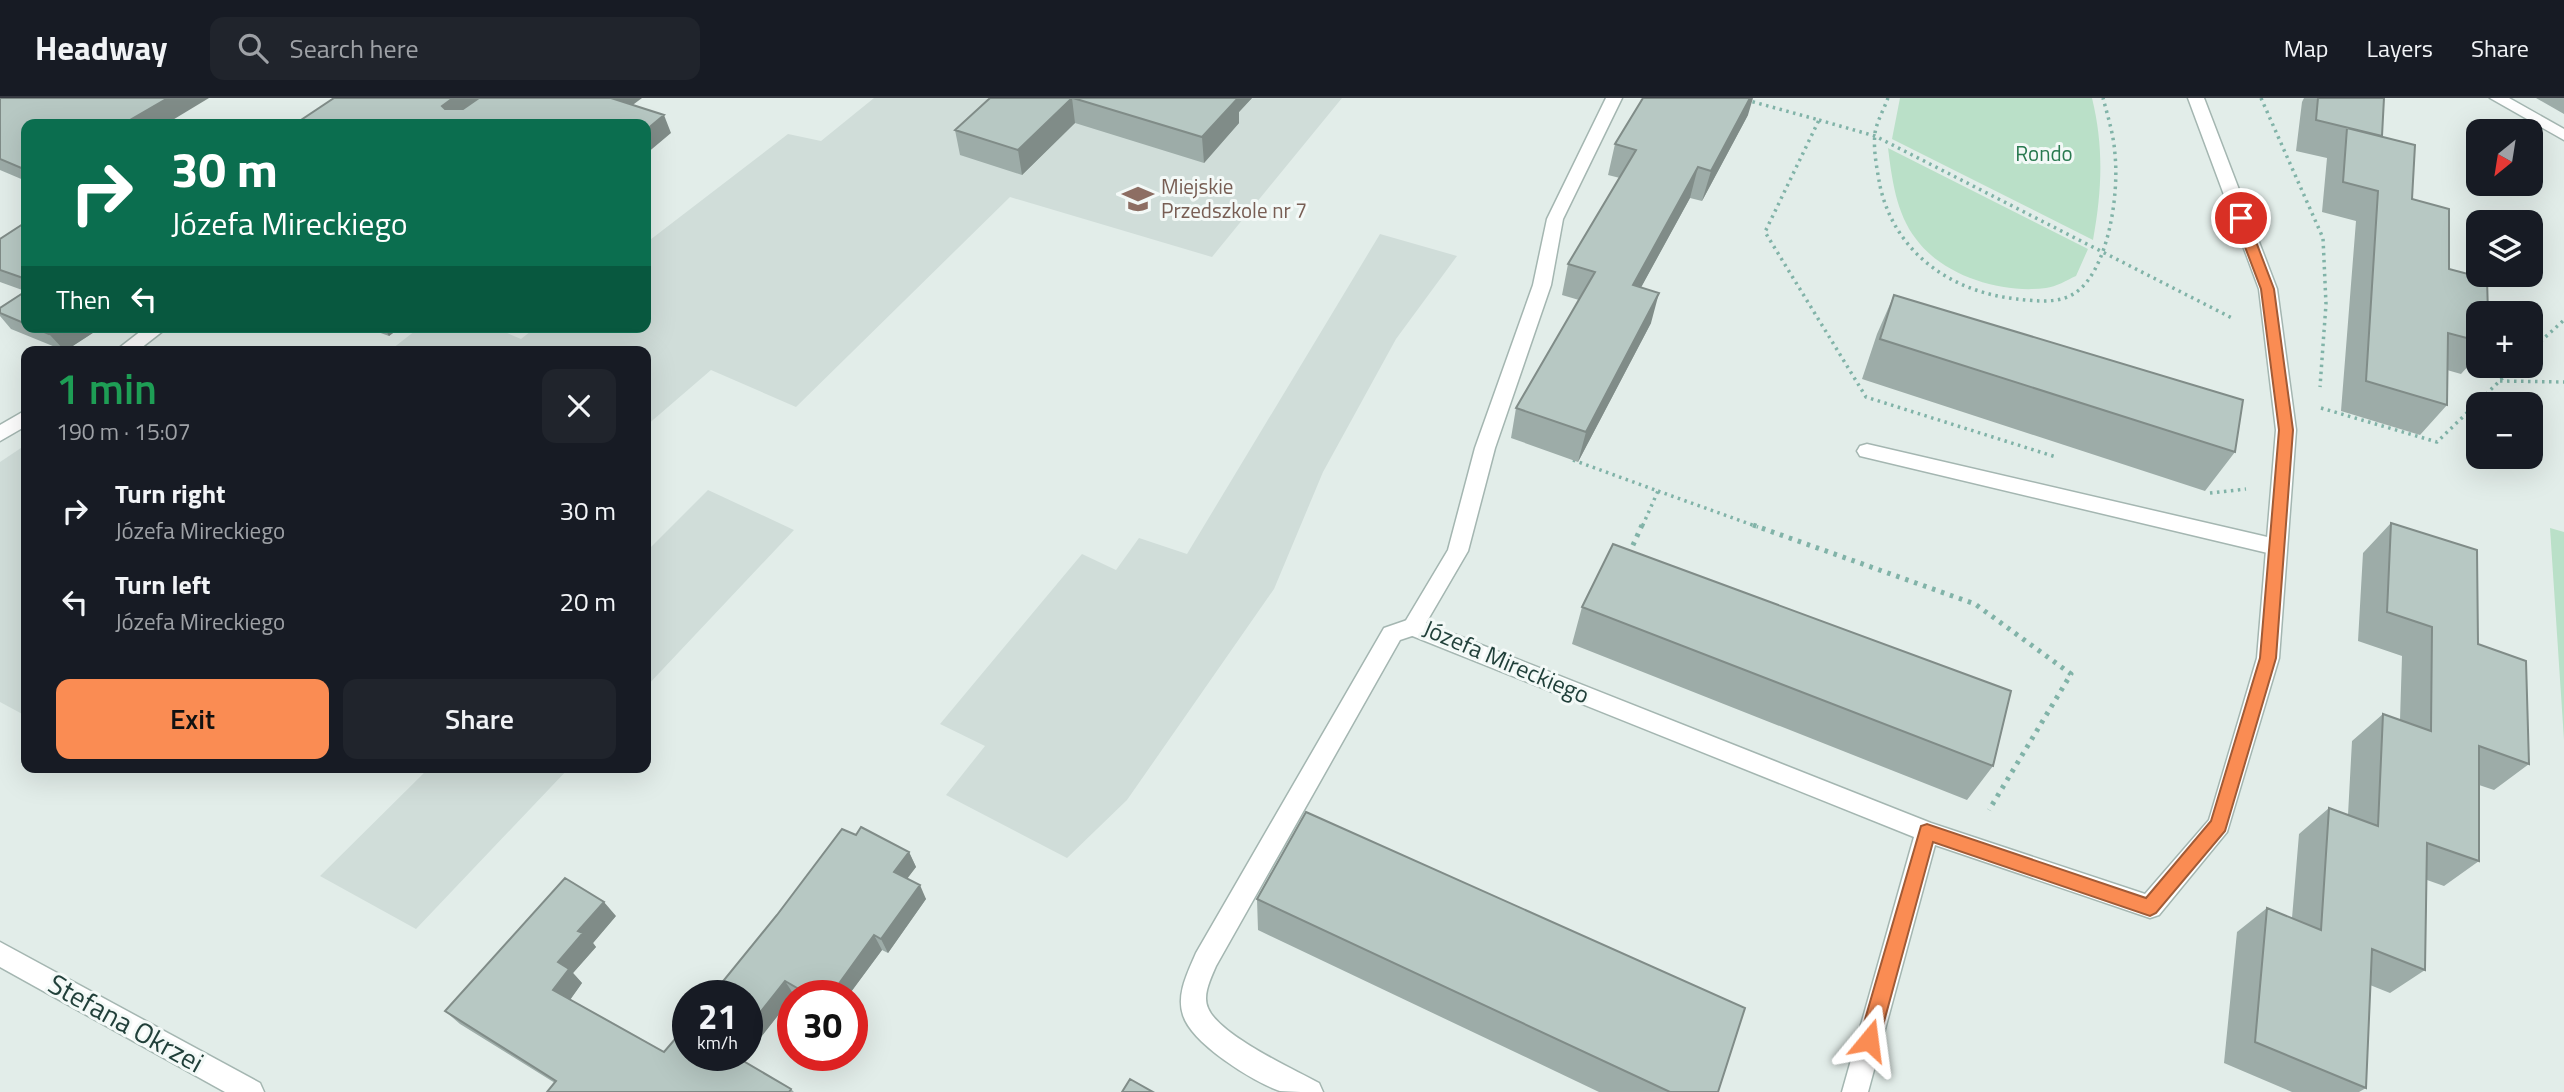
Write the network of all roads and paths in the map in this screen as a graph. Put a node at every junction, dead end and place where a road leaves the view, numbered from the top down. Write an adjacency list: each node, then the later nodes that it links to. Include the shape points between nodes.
1 (1615, 98): 31 (street, Józefa Mireckiego, via 1555,219 1542,285 1485,448 1458,551)
2 (1739, 98): 8 (path)
3 (1888, 98): 10 (path)
4 (2103, 98): 11 (path, via 2116,165)
5 (2196, 98): 14 (street, Józefa Mireckiego, via 2268,289)
6 (2262, 98): 17 (path, via 2323,238 2326,304)
7 (2498, 98): 9 (street)
8 (1819, 120): 10 (path); 25 (path, via 1765,232 1866,397)
9 (2564, 135)
10 (1875, 136): 11 (path); 11 (path, via 1879,183 1891,220 1914,255 1957,284 1998,297 2040,301 2073,294 2089,279)
11 (2102, 252): 14 (path)
12 (2564, 320): 15 (path)
13 (150, 333): 16 (street)
14 (2274, 339): 17 (path); 26 (street, Józefa Mireckiego, via 2286,430)
15 (2543, 339)
16 (132, 346)
17 (2322, 362): 19 (path, via 2319,407 2437,442)
18 (2502, 378): 19 (path)
19 (2499, 381): 20 (path)
20 (2564, 382)
21 (21, 420): 22 (street)
22 (0, 434)
23 (1867, 451): 29 (street)
24 (1570, 459): 27 (path)
25 (2063, 459)
26 (2281, 487): 28 (path); 29 (street, Józefa Mireckiego)
27 (1658, 491): 30 (path); 32 (path, via 1975,604 2071,674)
28 (2208, 493)
29 (2276, 547): 33 (street, Józefa Mireckiego, via 2268,658 2218,825 2150,907)
30 (1623, 566)
31 (1413, 627): 33 (street, Józefa Mireckiego); 36 (street, via 1392,634 1205,961 1194,991 1195,1013 1220,1041)
32 (1989, 810)
33 (1927, 832): 37 (street)
34 (0, 954): 35 (street, Stefana Okrzei)
35 (251, 1092)
36 (1310, 1092)
37 (1855, 1092)

